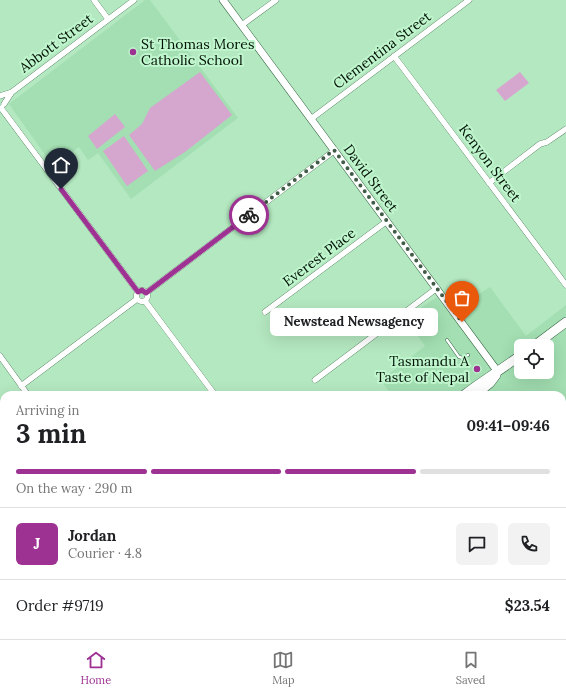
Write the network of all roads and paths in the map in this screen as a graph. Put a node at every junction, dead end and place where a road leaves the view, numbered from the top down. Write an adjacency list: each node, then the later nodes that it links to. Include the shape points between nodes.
1 (94, 0): 6 (street)
2 (134, 0): 6 (street, Abbott Street)
3 (224, 0): 7 (street, David Street)
4 (276, 0): 7 (street)
5 (469, 0): 8 (street, Clementina Street)
6 (108, 19): 9 (street, Abbott Street)
7 (242, 25): 12 (street, David Street)
8 (394, 56): 12 (street, Clementina Street); 15 (street, Kenyon Street)
9 (12, 92): 10 (street, Abbott Street); 11 (street, Abbott Street)
10 (0, 97): 11 (street, via 3,99)
11 (2, 107): 19 (street)
12 (310, 119): 14 (street, David Street)
13 (566, 129): 15 (street, via 540,144)
14 (334, 150): 16 (street, David Street); 20 (street)
15 (489, 183): 17 (street, Kenyon Street)
16 (387, 221): 18 (street, David Street); 23 (street, Everest Place)
17 (566, 285)
18 (437, 288): 30 (street, David Street); 31 (street)
19 (138, 292): 20 (street, via 142,290); 21 (street)
20 (146, 293): 22 (street)
21 (136, 299): 22 (street); 32 (street)
22 (145, 301): 34 (street)
23 (265, 312)
24 (566, 322): 25 (highway)
25 (543, 339)
26 (446, 340): 27 (lane, via 459,357)
27 (468, 355)
28 (0, 356): 32 (street)
29 (514, 360): 30 (highway)
30 (498, 372): 35 (highway); 36 (highway)
31 (315, 380)
32 (21, 386): 33 (street)
33 (25, 391)
34 (212, 391)
35 (469, 391)
36 (480, 391)

